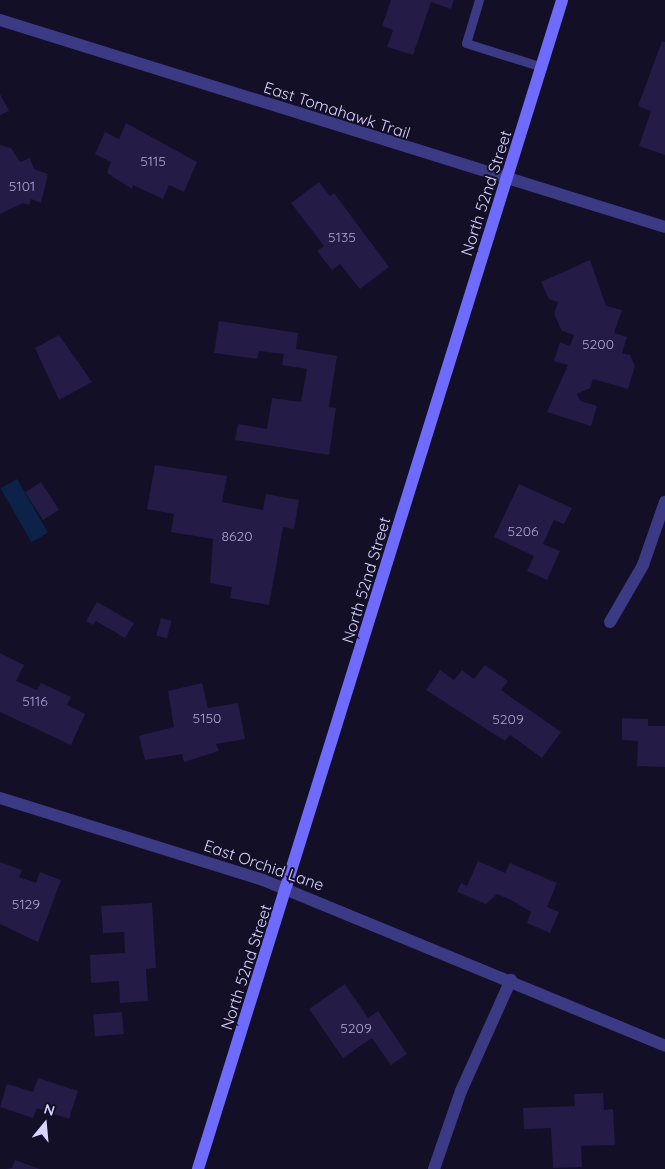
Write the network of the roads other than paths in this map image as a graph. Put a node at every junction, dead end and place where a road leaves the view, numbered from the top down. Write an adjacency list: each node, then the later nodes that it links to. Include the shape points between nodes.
1 (479, 0): 4 (lane, via 466,43)
2 (562, 0): 4 (street, North 52nd Street)
3 (0, 20): 5 (street, East Tomahawk Trail)
4 (542, 67): 5 (street, North 52nd Street)
5 (507, 180): 6 (street, East Tomahawk Trail); 10 (street, North 52nd Street)
6 (665, 227)
7 (665, 502): 8 (street, via 643,565)
8 (610, 622)
9 (0, 798): 10 (street, East Orchid Lane)
10 (287, 890): 11 (street, East Orchid Lane); 13 (street, North 52nd Street)
11 (511, 980): 12 (street, East Orchid Lane); 14 (street, via 461,1091)
12 (665, 1046)
13 (198, 1169)
14 (434, 1169)

